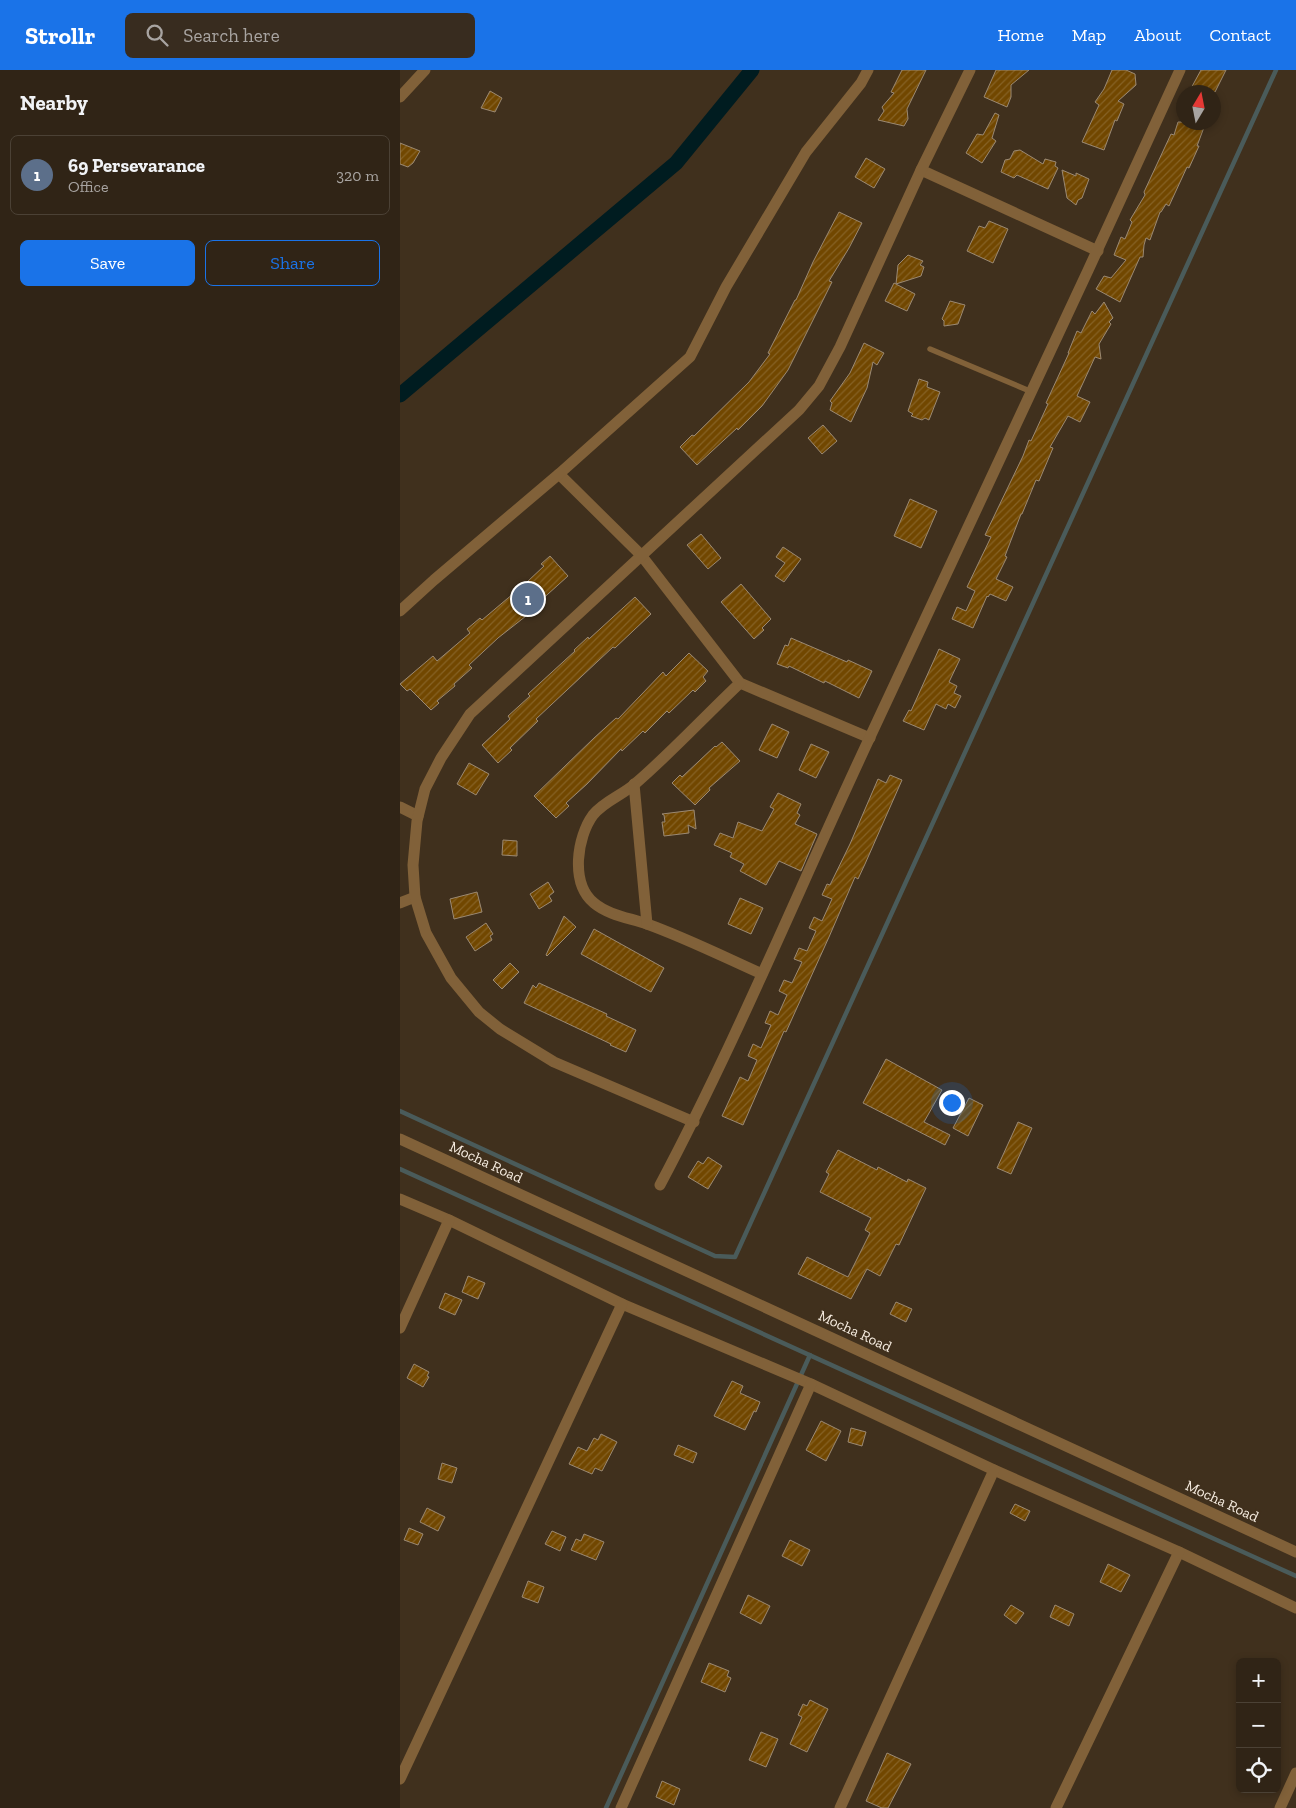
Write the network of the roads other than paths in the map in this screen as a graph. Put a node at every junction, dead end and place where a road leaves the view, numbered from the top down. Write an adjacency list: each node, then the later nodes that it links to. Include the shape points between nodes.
1 (425, 70): 5 (street)
2 (868, 70): 10 (street, via 806,152 726,287 690,357)
3 (970, 70): 6 (street)
4 (1180, 70): 7 (street)
5 (400, 97)
6 (920, 170): 7 (street); 11 (street, via 820,386 800,410)
7 (1098, 252): 9 (street)
8 (930, 349): 9 (lane)
9 (1032, 392): 14 (street)
10 (559, 474): 11 (street); 12 (street)
11 (641, 555): 13 (street); 17 (street, via 470,714 425,788)
12 (400, 612)
13 (740, 683): 14 (street); 15 (street)
14 (870, 738): 21 (street)
15 (634, 784): 20 (street); 20 (street, via 594,814 583,835 578,859 579,875 585,892 594,903)
16 (400, 807): 17 (street)
17 (418, 816): 18 (street, via 413,866)
18 (415, 897): 19 (street); 22 (street, via 426,933 451,978 479,1012 500,1029 554,1062)
19 (400, 903)
20 (647, 924): 21 (street)
21 (762, 974): 22 (street)
22 (694, 1122): 24 (street)
23 (400, 1139): 32 (street, Mocha Road)
24 (660, 1185)
25 (400, 1199): 26 (street)
26 (449, 1220): 27 (street); 28 (street)
27 (622, 1304): 29 (street); 35 (street)
28 (400, 1328)
29 (810, 1384): 30 (street); 36 (street)
30 (994, 1470): 31 (street); 37 (street)
31 (1179, 1552): 33 (street); 38 (street)
32 (1296, 1552)
33 (1296, 1608)
34 (1296, 1773): 39 (street)
35 (400, 1780)
36 (621, 1808)
37 (840, 1808)
38 (1056, 1808)
39 (1280, 1808)

